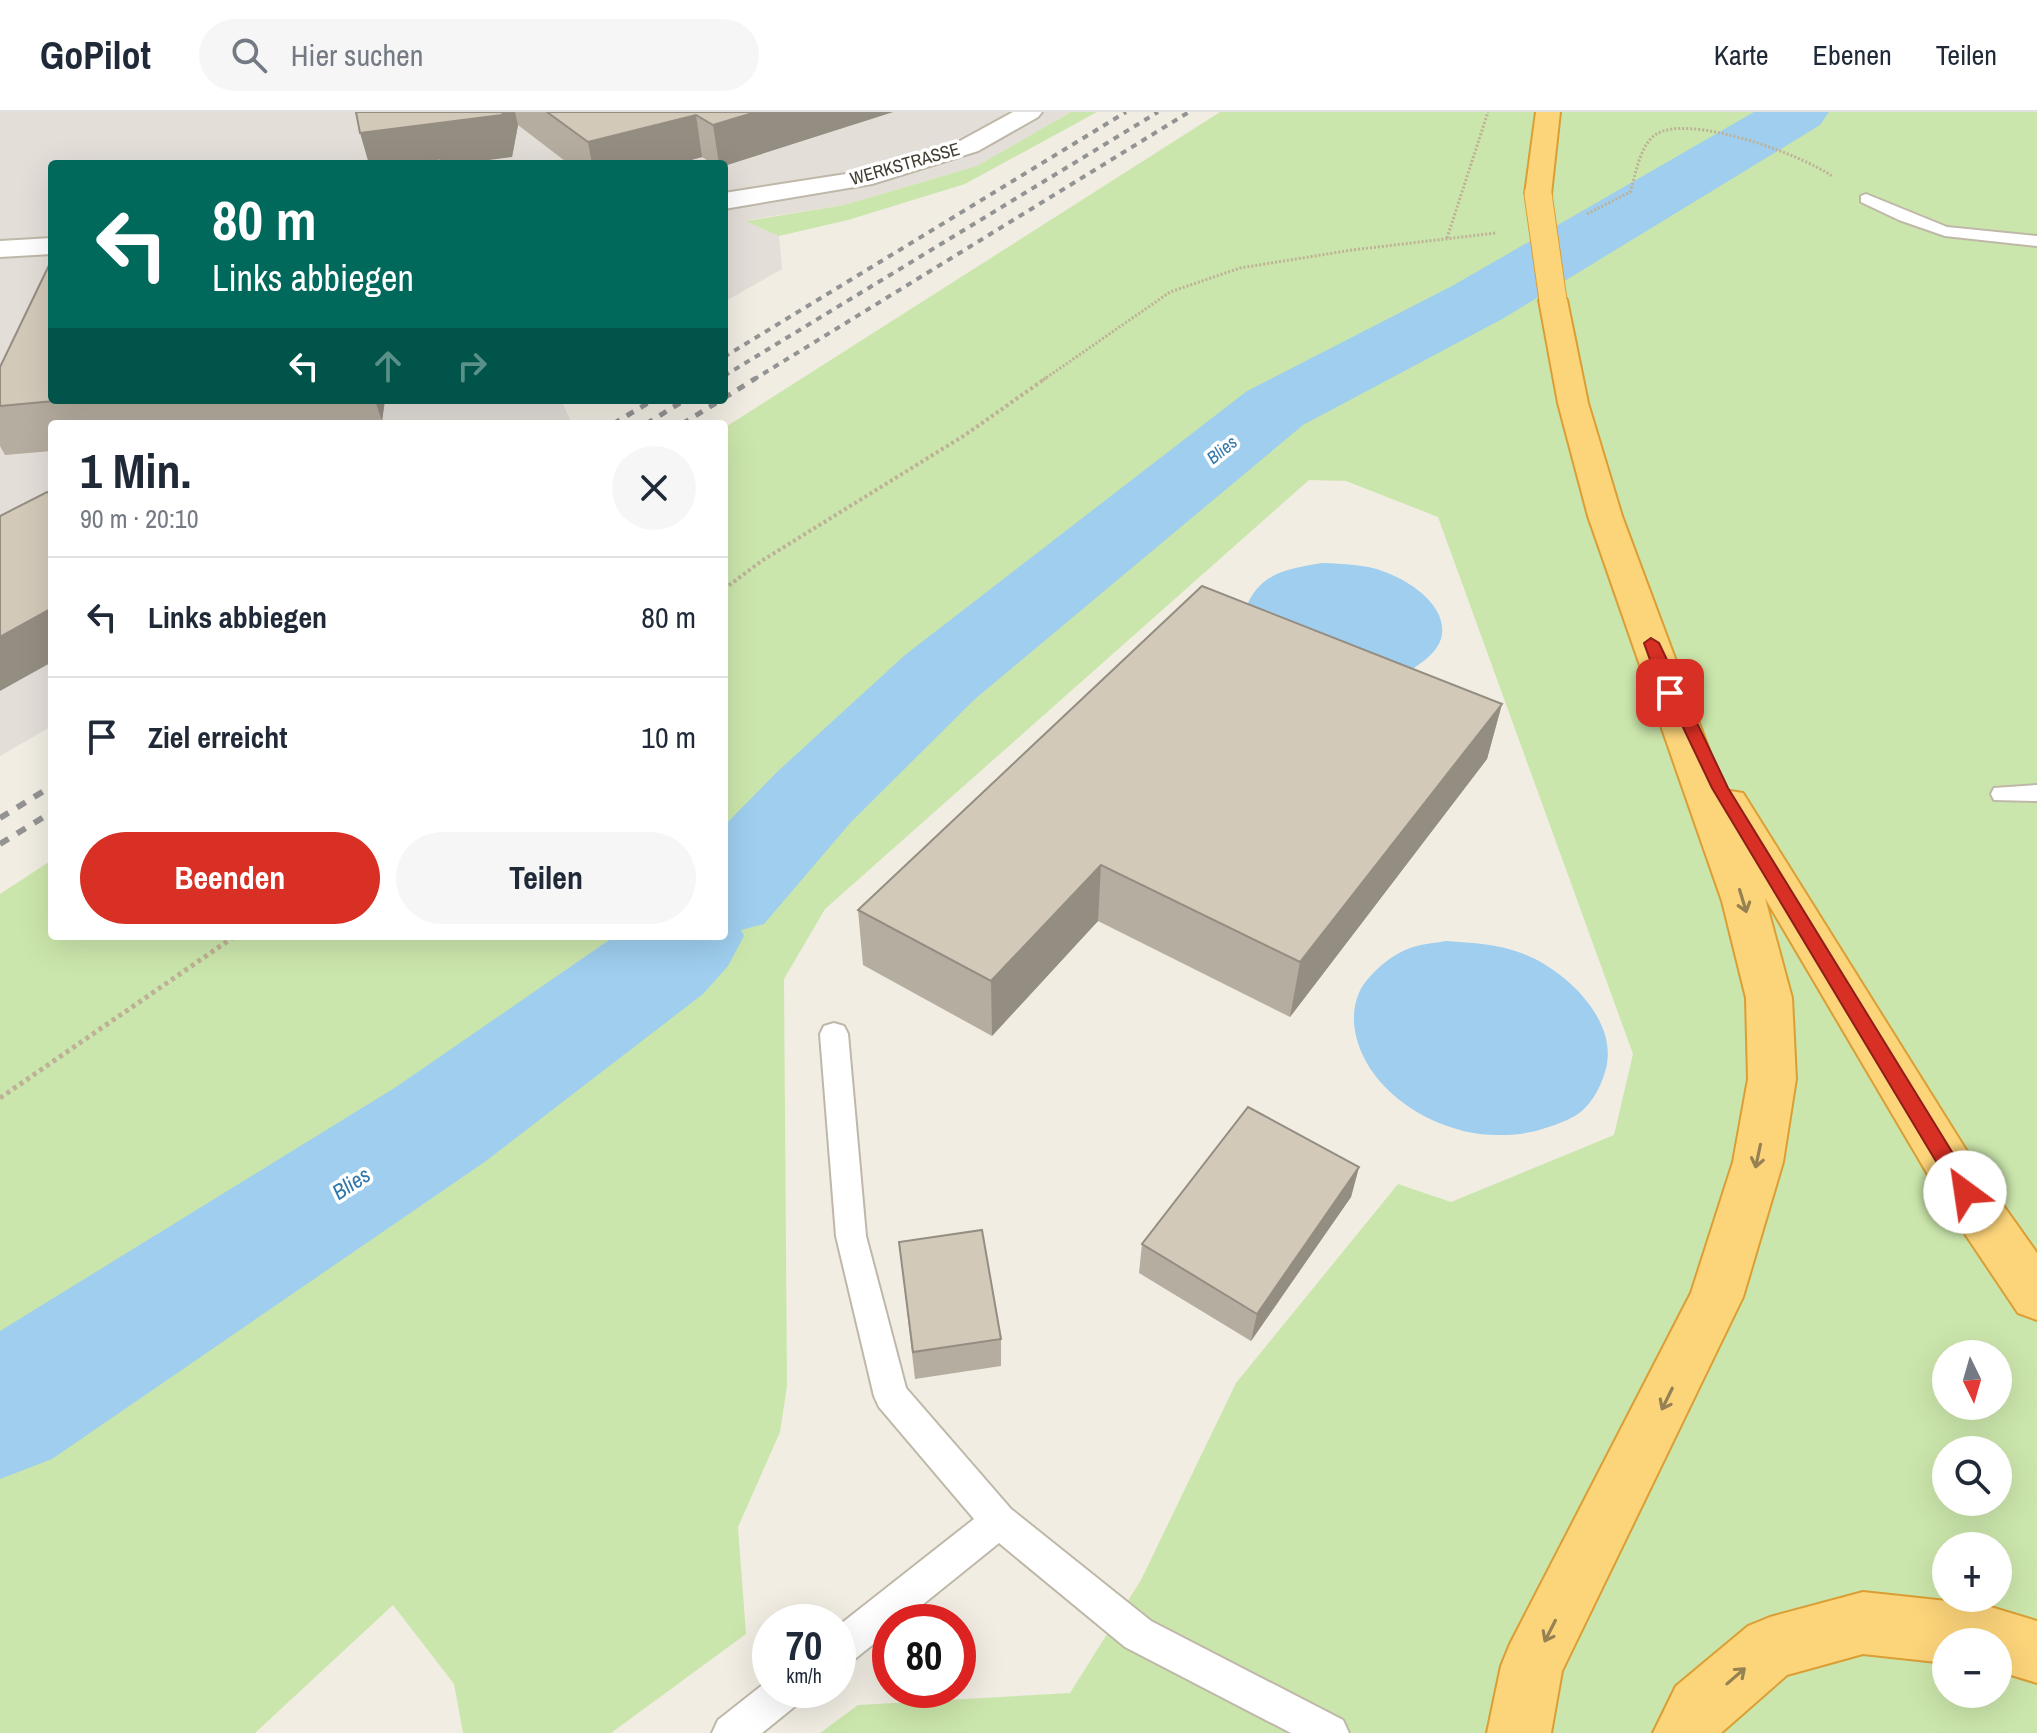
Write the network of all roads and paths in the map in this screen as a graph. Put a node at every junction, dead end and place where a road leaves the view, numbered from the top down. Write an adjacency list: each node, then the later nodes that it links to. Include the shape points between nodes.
1 (1030, 112): 5 (street, WERKSTRASSE, via 969,146 863,179)
2 (1488, 112): 10 (path, via 1447,238 1240,268 1170,292 965,435)
3 (1548, 112): 11 (highway, bridge, via 1538,194 1553,300 1573,403 1605,516)
4 (1866, 199): 6 (path, via 1812,163 1774,148 1678,128 1657,134 1630,192); 7 (lane, via 1945,231)
5 (728, 200)
6 (1601, 208)
7 (2037, 241)
8 (48, 246): 9 (street)
9 (0, 249)
10 (728, 586)
11 (1651, 643): 17 (highway, via 1720,788 1965,1192); 24 (highway, one-way to 24, via 1744,901 1769,998 1772,1079 1758,1162 1716,1297 1532,1666)
12 (2037, 793): 13 (lane)
13 (2003, 794)
14 (229, 940): 16 (path)
15 (834, 1034): 18 (lane, via 851,1236 891,1396)
16 (0, 1098)
17 (2037, 1296)
18 (999, 1521): 19 (lane); 23 (lane, via 1138,1634)
19 (856, 1635)
20 (2037, 1652): 25 (highway, one-way to 20, via 1699,1709 1770,1648 1863,1623 1984,1636)
21 (763, 1708): 22 (lane)
22 (731, 1733)
23 (1330, 1733)
24 (1519, 1733)
25 (1685, 1733)

